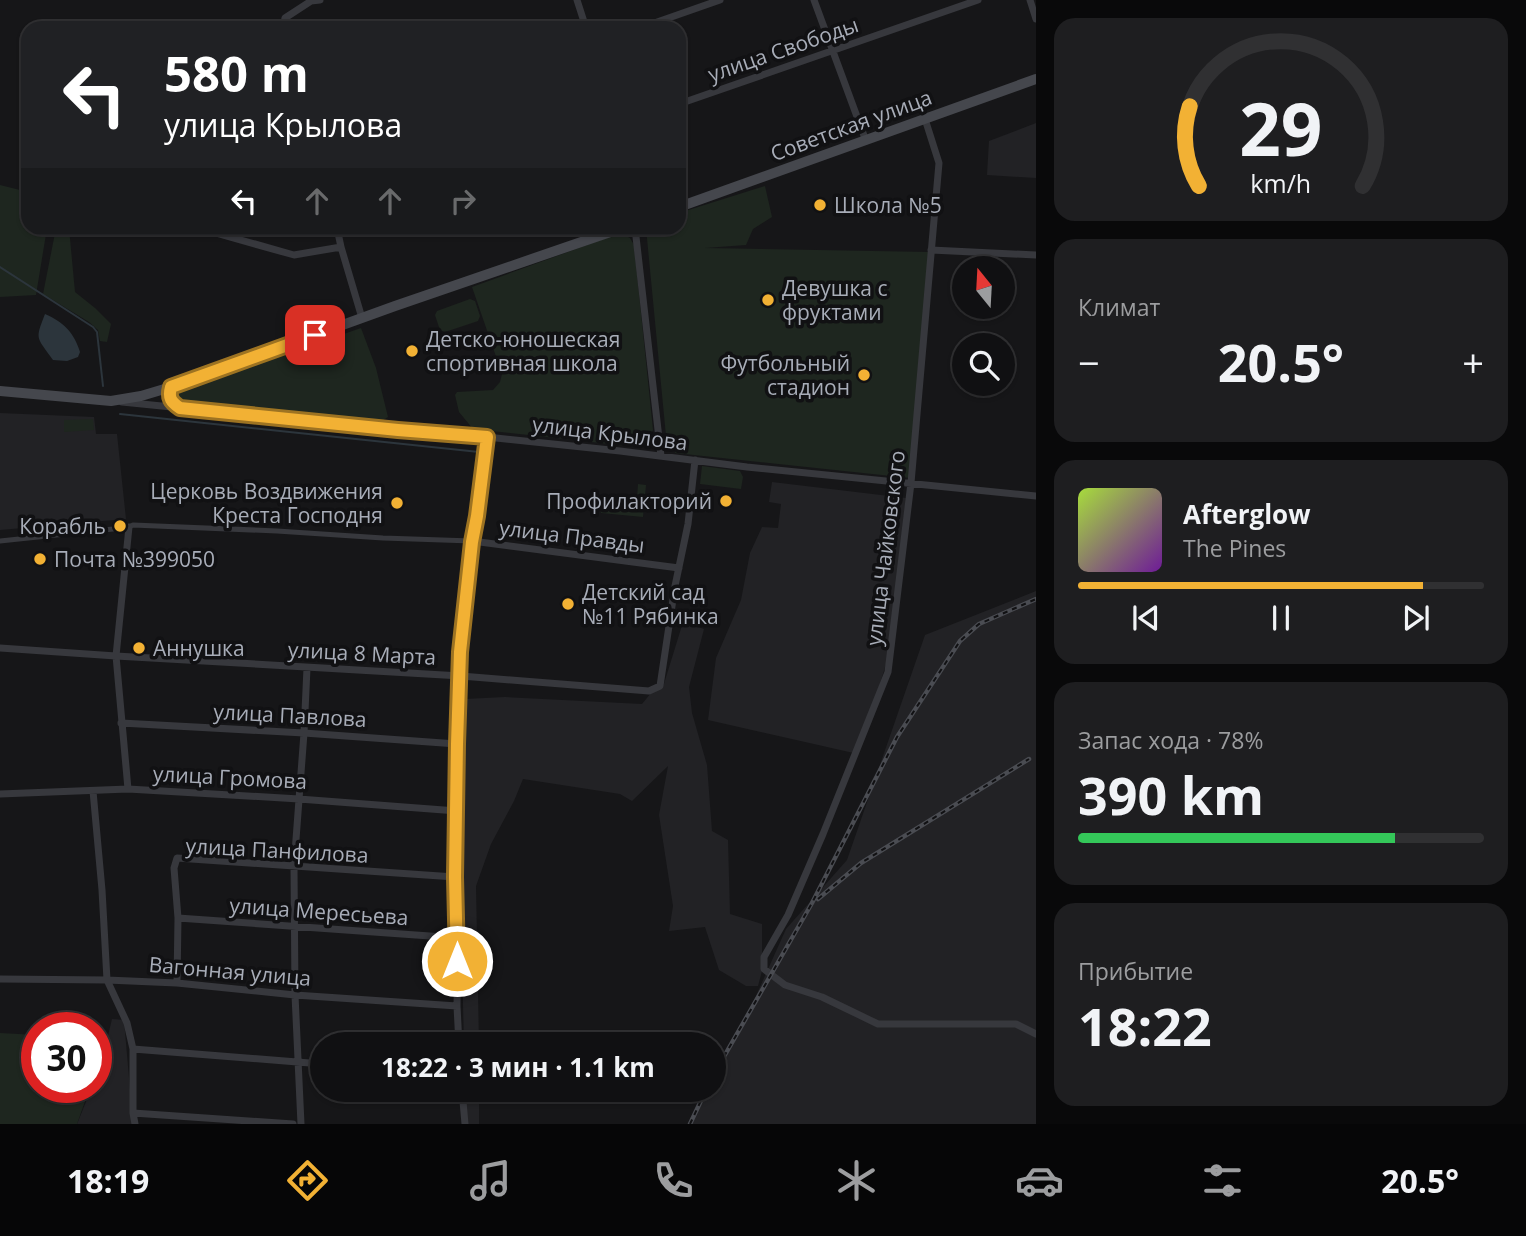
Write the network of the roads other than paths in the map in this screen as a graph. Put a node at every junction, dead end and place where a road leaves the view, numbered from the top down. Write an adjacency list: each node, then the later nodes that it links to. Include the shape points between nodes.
1 (320, 0): 8 (street, via 311,1)
2 (577, 0): 9 (street)
3 (720, 0): 10 (street)
4 (814, 0): 11 (street)
5 (978, 0): 11 (street, улица Свободы)
6 (1030, 0): 7 (street)
7 (1036, 19)
8 (284, 21)
9 (584, 21)
10 (660, 21)
11 (832, 50): 13 (street, улица Свободы); 15 (street)
12 (1036, 79): 14 (main road, Советская улица)
13 (686, 102)
14 (925, 119): 15 (main road, Советская улица); 22 (street, улица Чайковского, via 939,163)
15 (866, 141): 16 (main road, Советская улица)
16 (686, 205)
17 (223, 235): 21 (street, via 294,255)
18 (338, 235): 21 (street)
19 (602, 235): 24 (main road)
20 (636, 235): 30 (street)
21 (341, 247): 24 (street)
22 (931, 250): 23 (street); 32 (street, улица Чайковского)
23 (1036, 255)
24 (362, 318): 25 (main road)
25 (171, 387): 27 (main road); 28 (street, via 170,399)
26 (0, 391): 27 (main road)
27 (111, 401): 28 (street, улица Крылова)
28 (180, 408): 29 (street, улица Крылова)
29 (487, 437): 30 (street, улица Крылова); 36 (street)
30 (661, 456): 31 (street, улица Крылова)
31 (695, 460): 32 (street, улица Крылова); 37 (street, улица 8 Марта)
32 (911, 483): 33 (street, улица Крылова); 61 (street, улица Чайковского, via 888,672 813,858 764,957 764,970 785,985 878,1024 1016,1024)
33 (1036, 496)
34 (129, 527): 35 (street, улица Правды); 36 (street, улица Правды); 39 (street)
35 (0, 541)
36 (472, 541): 37 (street, улица Правды); 41 (street)
37 (679, 568): 41 (street, улица 8 Марта, via 656,689)
38 (0, 648): 39 (street, улица 8 Марта)
39 (116, 656): 40 (street, улица 8 Марта); 42 (street)
40 (307, 668): 41 (street, улица 8 Марта); 43 (street)
41 (459, 676): 44 (street)
42 (121, 723): 43 (street, улица Павлова); 45 (street)
43 (304, 733): 44 (street, улица Павлова); 48 (street)
44 (457, 744): 49 (street)
45 (128, 789): 46 (street, улица Громова); 48 (street, улица Громова)
46 (93, 791): 47 (street, улица Громова); 56 (street)
47 (0, 794)
48 (299, 799): 49 (street, улица Громова); 50 (street)
49 (457, 811): 51 (street)
50 (294, 866): 51 (street, улица Панфилова); 52 (street, улица Панфилова, via 177,858); 53 (street)
51 (455, 877): 54 (street)
52 (178, 918): 53 (street, улица Мересьева); 57 (street, улица Панфилова)
53 (295, 927): 54 (street, улица Мересьева); 58 (street)
54 (458, 938): 59 (street)
55 (0, 979): 56 (street, Вагонная улица)
56 (107, 980): 57 (street, Вагонная улица); 62 (street, via 127,1023)
57 (177, 983): 58 (street, Вагонная улица)
58 (295, 995): 59 (street, Вагонная улица); 63 (street)
59 (457, 1006): 60 (street)
60 (458, 1032)
61 (1036, 1034)
62 (133, 1049): 63 (street); 66 (street)
63 (298, 1063): 64 (street); 69 (street)
64 (310, 1064)
65 (463, 1102): 70 (street)
66 (133, 1113): 67 (street); 68 (street)
67 (135, 1124)
68 (293, 1124)
69 (301, 1124)
70 (465, 1124)

